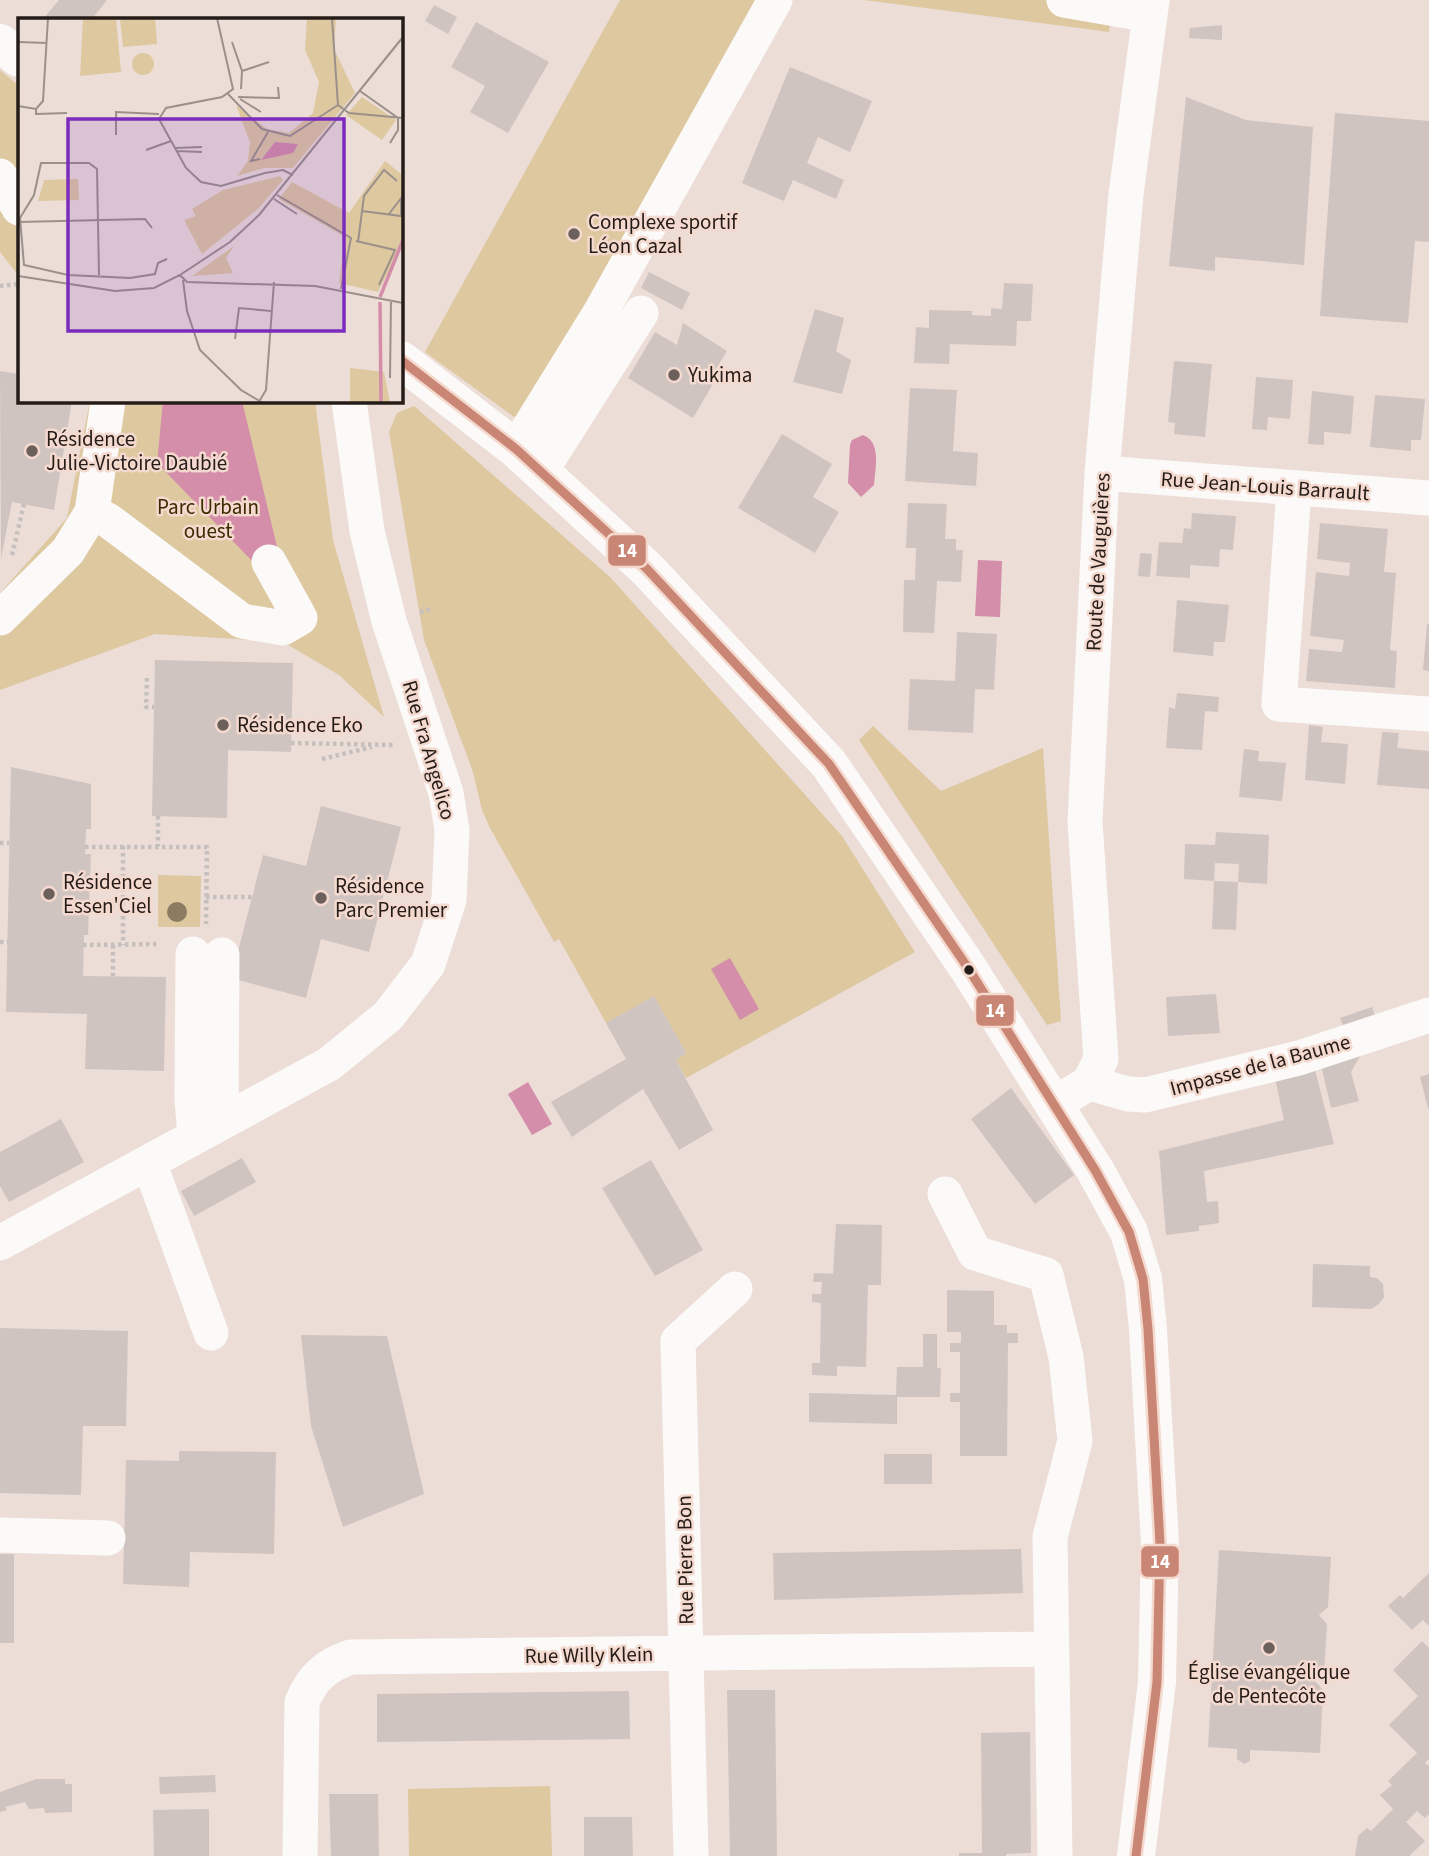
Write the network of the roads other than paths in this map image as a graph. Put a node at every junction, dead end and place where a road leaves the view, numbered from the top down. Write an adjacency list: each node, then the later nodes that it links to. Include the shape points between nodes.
1 (775, 0): 12 (street, via 600,313)
2 (1064, 0): 3 (street)
3 (1151, 7): 13 (street, Route de Vauguières, via 1126,194)
4 (0, 43): 5 (main road)
5 (18, 57)
6 (0, 176): 7 (street)
7 (18, 206)
8 (641, 313): 12 (street)
9 (402, 361): 12 (main road)
10 (108, 402): 16 (street)
11 (349, 402): 24 (street, Rue Fra Angelico, via 368,531 389,621 446,793 452,830 449,900 428,964 388,1016 329,1063)
12 (528, 461): 23 (main road, via 647,569 829,764)
13 (1102, 473): 14 (street, Rue Jean-Louis Barrault); 22 (street, Route de Vauguières, via 1085,822 1101,1059)
14 (1294, 489): 15 (street, Rue Jean-Louis Barrault); 19 (street, via 1279,704)
15 (1429, 498)
16 (92, 512): 17 (street, via 242,621 283,628 300,618); 18 (street, via 68,551)
17 (269, 562)
18 (0, 618)
19 (1429, 714)
20 (202, 951): 24 (street)
21 (1429, 1015): 22 (street, Impasse de la Baume, via 1299,1058 1146,1095)
22 (1089, 1083): 23 (street)
23 (1054, 1104): 37 (main road, via 1129,1232 1144,1292 1160,1544 1157,1682)
24 (208, 1130): 25 (street, Rue Fra Angelico)
25 (149, 1162): 27 (street, Rue Fra Angelico); 29 (street)
26 (945, 1194): 32 (street, via 975,1253 1046,1275 1066,1356 1074,1441 1050,1537)
27 (0, 1243)
28 (735, 1289): 33 (street, Rue Pierre Bon, via 678,1341)
29 (211, 1333)
30 (0, 1535): 31 (street)
31 (108, 1538)
32 (1050, 1649): 33 (street, Rue Willy Klein); 36 (street)
33 (686, 1654): 34 (street, Rue Willy Klein, via 358,1657 338,1662 317,1676 302,1702); 35 (street, Rue Pierre Bon)
34 (300, 1856)
35 (691, 1856)
36 (1055, 1856)
37 (1136, 1856)

